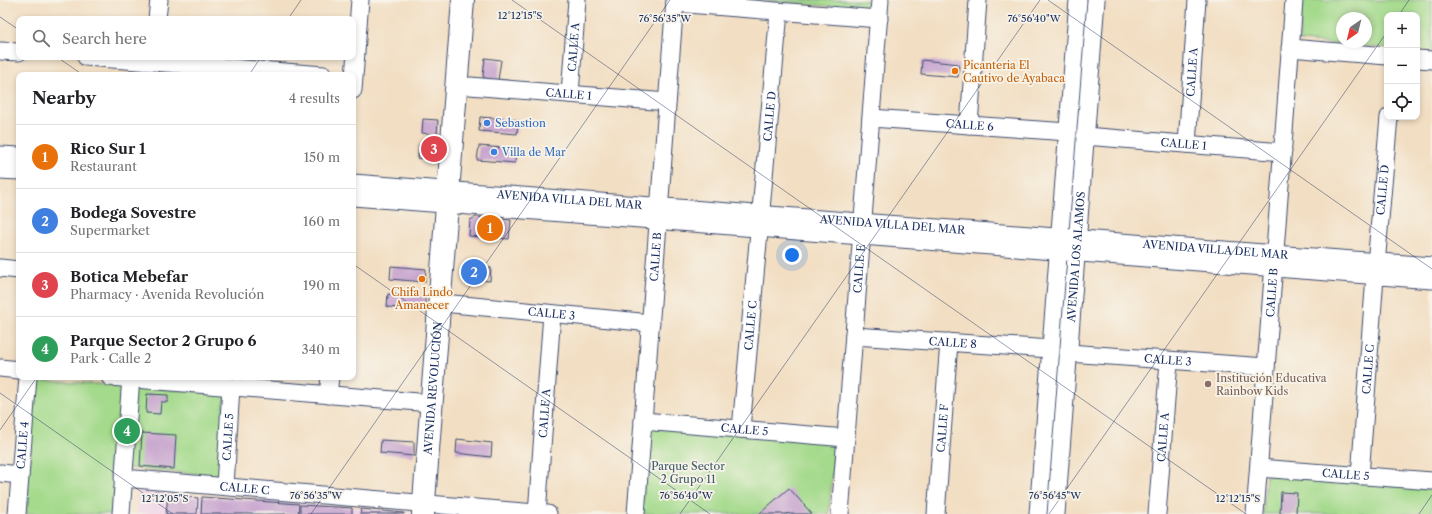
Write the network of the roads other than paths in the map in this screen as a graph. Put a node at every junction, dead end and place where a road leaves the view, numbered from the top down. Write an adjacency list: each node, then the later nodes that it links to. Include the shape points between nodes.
1 (158, 0): 14 (street)
2 (360, 0): 16 (street)
3 (463, 0): 44 (main road, AVENIDA REVOLUCIÓN)
4 (477, 0): 28 (main road, AVENIDA REVOLUCIÓN)
5 (577, 0): 29 (street, CALLE A)
6 (880, 0): 15 (street, CALLE E)
7 (978, 0): 33 (street)
8 (1078, 0): 34 (street, AVENIDA LOS ALAMOS)
9 (1096, 0): 35 (street, AVENIDA LOS ALAMOS)
10 (1197, 0): 36 (street, CALLE A)
11 (1294, 0): 17 (street, CALLE B)
12 (675, 2): 13 (street); 30 (street, CALLE B)
13 (779, 12): 15 (street); 46 (street, CALLE D)
14 (157, 16)
15 (879, 19): 31 (street, CALLE E)
16 (356, 47)
17 (1290, 48): 20 (street); 37 (street, CALLE B)
18 (0, 50): 19 (street)
19 (16, 52)
20 (1384, 56)
21 (1420, 59): 24 (street)
22 (112, 60): 25 (street)
23 (355, 60): 27 (street)
24 (1432, 60)
25 (154, 65): 26 (street)
26 (273, 72)
27 (354, 72)
28 (470, 86): 29 (street, CALLE 1); 44 (main road, AVENIDA REVOLUCIÓN)
29 (570, 94): 30 (street, CALLE 1)
30 (667, 102): 45 (street, CALLE B)
31 (871, 118): 33 (street, CALLE 6); 47 (street, CALLE E)
32 (1389, 120): 53 (street, CALLE D)
33 (968, 125): 34 (street, CALLE 6)
34 (1068, 132): 48 (street, AVENIDA LOS ALAMOS)
35 (1085, 136): 36 (street, CALLE 1); 49 (street, AVENIDA LOS ALAMOS)
36 (1187, 144): 37 (street, CALLE 1)
37 (1282, 152): 50 (street, CALLE B)
38 (0, 155): 39 (street)
39 (16, 156)
40 (0, 170): 41 (street)
41 (16, 171)
42 (356, 182): 44 (street, AVENIDA VILLA DEL MAR)
43 (356, 197): 44 (street, AVENIDA VILLA DEL MAR)
44 (454, 197): 45 (street, AVENIDA VILLA DEL MAR); 56 (main road, AVENIDA REVOLUCIÓN); 73 (main road, AVENIDA REVOLUCIÓN)
45 (659, 214): 46 (street, AVENIDA VILLA DEL MAR); 58 (street, CALLE B)
46 (760, 221): 47 (street, AVENIDA VILLA DEL MAR); 75 (street, CALLE C)
47 (862, 229): 48 (street, AVENIDA VILLA DEL MAR); 59 (street, CALLE E)
48 (1059, 245): 49 (street, AVENIDA VILLA DEL MAR); 61 (street, AVENIDA LOS ALAMOS)
49 (1077, 246): 50 (street, AVENIDA VILLA DEL MAR); 62 (street, AVENIDA LOS ALAMOS)
50 (1274, 261): 53 (street, AVENIDA VILLA DEL MAR); 65 (street, CALLE B)
51 (1432, 266): 53 (street, AVENIDA VILLA DEL MAR)
52 (0, 268): 54 (street)
53 (1376, 269): 55 (street, AVENIDA VILLA DEL MAR); 80 (street, CALLE C)
54 (16, 270)
55 (1432, 280)
56 (453, 304): 57 (street, CALLE 3); 84 (main road, AVENIDA REVOLUCIÓN)
57 (552, 314): 58 (street, CALLE 3); 87 (street, CALLE A)
58 (651, 323): 74 (street, CALLE B)
59 (854, 336): 60 (street, CALLE 8); 76 (street, CALLE E)
60 (949, 342): 61 (street, CALLE 8); 90 (street, CALLE F)
61 (1051, 349): 91 (street, AVENIDA LOS ALAMOS)
62 (1068, 353): 63 (street, CALLE 3); 92 (street, AVENIDA LOS ALAMOS)
63 (1169, 361): 65 (street, CALLE 3); 93 (street, CALLE A)
64 (0, 368): 66 (street)
65 (1266, 368): 77 (street, CALLE B)
66 (16, 370)
67 (28, 380): 79 (street, CALLE 4)
68 (131, 380): 81 (street)
69 (153, 380): 71 (street)
70 (330, 380): 72 (street)
71 (231, 387): 72 (street); 83 (street, CALLE 5)
72 (328, 395): 73 (street)
73 (431, 403): 84 (main road, AVENIDA REVOLUCIÓN)
74 (643, 420): 75 (street, CALLE 5); 88 (street, CALLE B)
75 (741, 429): 76 (street, CALLE 5)
76 (846, 438): 89 (street, CALLE E)
77 (1259, 468): 80 (street, CALLE 5); 94 (street, CALLE B)
78 (0, 473): 79 (street)
79 (20, 475): 85 (street, CALLE 4)
80 (1360, 476): 82 (street, CALLE 5)
81 (123, 478): 83 (street, CALLE C); 86 (street)
82 (1432, 481)
83 (225, 486): 84 (street, CALLE C)
84 (430, 509): 87 (street, CALLE C)
85 (17, 514)
86 (121, 514)
87 (543, 514)
88 (636, 514)
89 (840, 514)
90 (936, 514)
91 (1038, 514)
92 (1056, 514)
93 (1157, 514)
94 (1255, 514)

